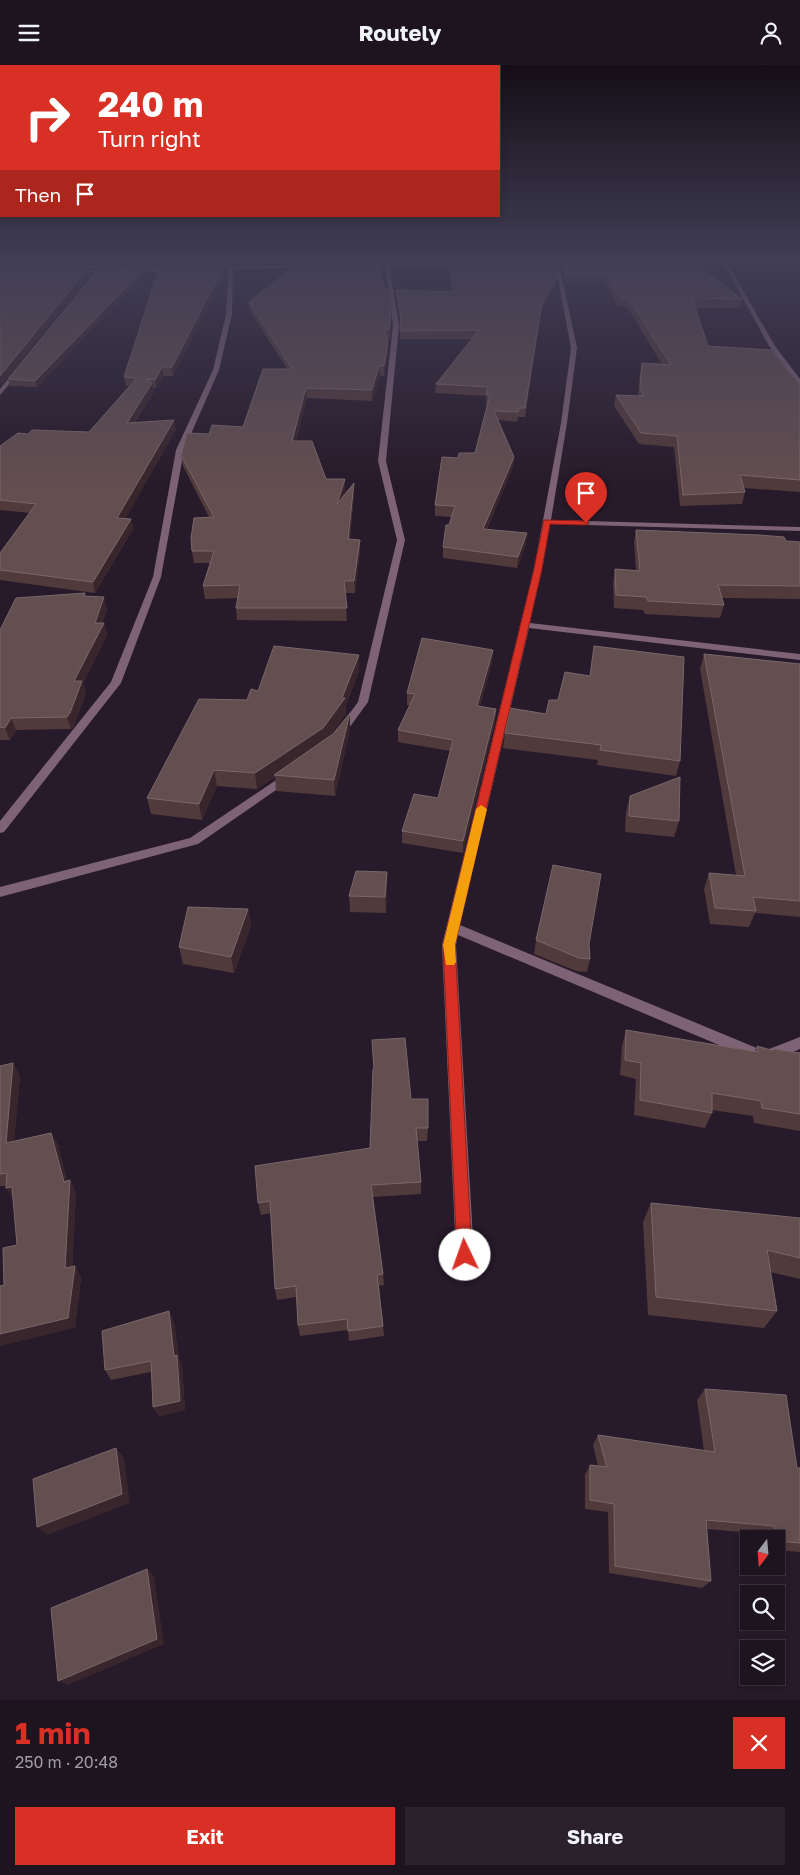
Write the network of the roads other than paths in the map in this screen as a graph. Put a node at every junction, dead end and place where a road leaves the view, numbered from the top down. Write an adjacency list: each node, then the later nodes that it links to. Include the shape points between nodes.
1 (224, 334): 14 (street, via 216,370 180,450 157,577 116,683)
2 (395, 334): 12 (street, via 382,461 401,541 363,702)
3 (571, 334): 8 (street, via 574,348 564,423)
4 (765, 334): 6 (street)
5 (24, 363): 7 (street)
6 (800, 383)
7 (0, 393)
8 (546, 522): 9 (street); 10 (street)
9 (800, 529)
10 (525, 625): 11 (street); 16 (street)
11 (800, 657)
12 (334, 741)
13 (297, 770): 15 (street, via 194,841)
14 (0, 829)
15 (0, 892)
16 (453, 927): 17 (street, via 764,1058); 18 (street, via 449,945)
17 (800, 1043)
18 (465, 1255)

